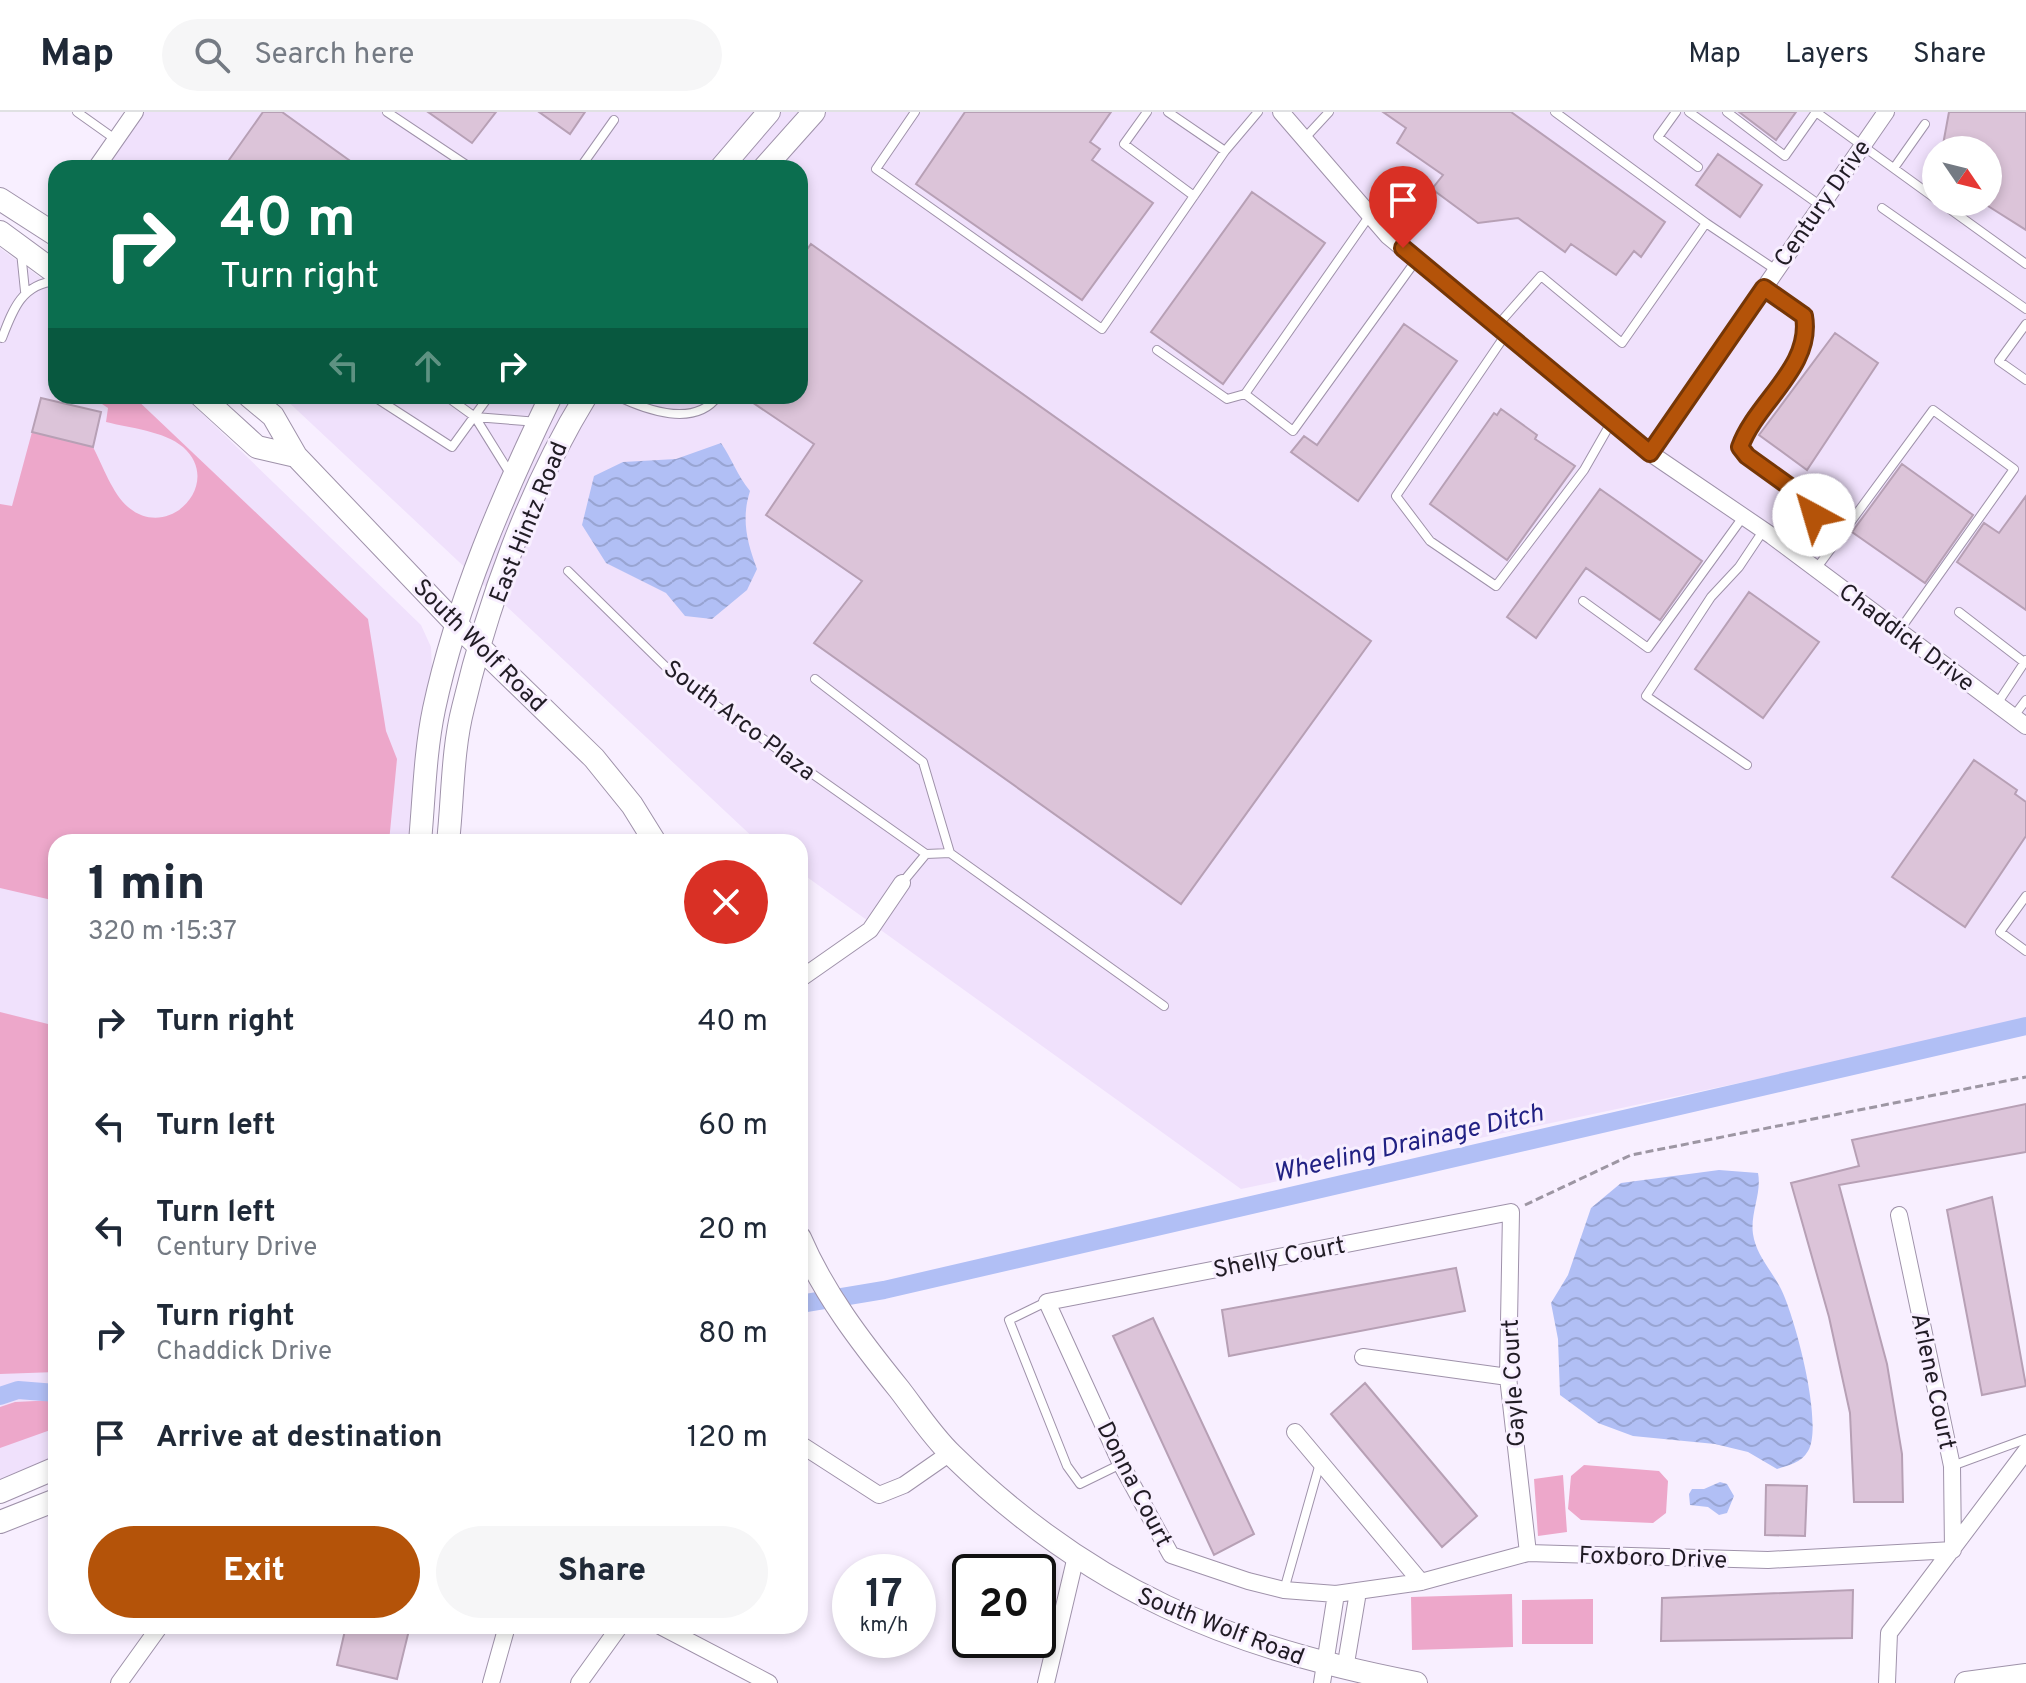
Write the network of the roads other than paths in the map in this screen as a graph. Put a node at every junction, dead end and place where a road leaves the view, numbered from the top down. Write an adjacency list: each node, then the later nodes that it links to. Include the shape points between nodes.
1 (77, 112): 20 (lane)
2 (135, 112): 20 (street)
3 (387, 112): 25 (lane)
4 (769, 112): 27 (main road)
5 (814, 112): 28 (main road)
6 (915, 112): 32 (lane, via 876,169 1102,329)
7 (1147, 112): 32 (lane, via 1124,144)
8 (1168, 112): 23 (lane)
9 (1258, 112): 23 (lane)
10 (1281, 112): 21 (street, Chaddick Drive)
11 (1329, 112): 21 (lane)
12 (1555, 112): 38 (lane)
13 (1676, 112): 29 (lane, via 1658,137)
14 (1689, 112): 34 (lane)
15 (1727, 112): 16 (lane, via 1785,156)
16 (1816, 112): 22 (lane)
17 (1886, 112): 22 (street, Century Drive)
18 (614, 120): 26 (lane)
19 (1925, 124): 30 (lane)
20 (116, 139): 24 (street)
21 (1304, 139): 36 (street, Chaddick Drive)
22 (1862, 146): 30 (lane); 34 (street, Century Drive)
23 (1225, 151): 32 (lane)
24 (102, 160)
25 (459, 160)
26 (586, 160)
27 (728, 160)
28 (771, 160)
29 (1698, 167)
30 (1894, 168): 31 (lane)
31 (1922, 188)
32 (1194, 196)
33 (0, 199): 39 (main road)
34 (1821, 206): 46 (street, Century Drive)
35 (1882, 208): 50 (lane)
36 (1370, 215): 43 (street, Chaddick Drive); 56 (lane)
37 (1960, 216): 44 (lane)
38 (1706, 223): 46 (lane); 52 (lane, via 1622,343 1541,276)
39 (48, 227)
40 (0, 232): 42 (main road)
41 (48, 236): 42 (street)
42 (27, 250): 45 (main road); 49 (lane)
43 (1417, 259): 52 (street, Chaddick Drive); 56 (lane, via 1293,431)
44 (2026, 264)
45 (48, 267)
46 (1777, 270): 48 (street, Century Drive)
47 (48, 282): 49 (lane)
48 (1764, 288): 69 (street, Century Drive); 74 (lane, via 1804,316 1805,346 1740,447 1815,507)
49 (25, 291): 53 (lane)
50 (2026, 309)
51 (2026, 324): 55 (lane, via 1999,361)
52 (1502, 330): 67 (street, Chaddick Drive); 67 (lane, via 1396,496 1430,541 1496,586 1584,470)
53 (2, 338)
54 (1157, 350): 56 (lane, via 1227,399)
55 (2026, 380)
56 (1245, 394)
57 (210, 404): 70 (main road, via 257,447)
58 (259, 404): 70 (main road, South Wolf Road, via 273,416)
59 (385, 404): 66 (lane, via 452,447)
60 (457, 404): 66 (lane)
61 (484, 404): 66 (lane)
62 (547, 404): 68 (main road, East Hintz Road)
63 (581, 404): 81 (main road, East Hintz Road, via 536,493)
64 (636, 404): 65 (lane, via 680,413 697,412)
65 (708, 404)
66 (475, 417): 68 (lane); 71 (lane)
67 (1612, 421): 69 (street, Chaddick Drive)
68 (538, 422): 71 (main road, East Hintz Road)
69 (1650, 453): 72 (street, Chaddick Drive)
70 (296, 456): 79 (main road, South Wolf Road)
71 (512, 476): 79 (main road, East Hintz Road)
72 (1743, 516): 73 (street, Chaddick Drive); 77 (lane, via 1648,648)
73 (1764, 530): 74 (street, Chaddick Drive); 87 (lane, via 1711,597 1646,696)
74 (1791, 550): 75 (street, Chaddick Drive)
75 (1816, 569): 80 (street, Chaddick Drive); 80 (lane, via 1933,410 2014,469)
76 (568, 571): 92 (lane, South Arco Plaza, via 665,666)
77 (1583, 601)
78 (1959, 612): 82 (lane)
79 (458, 626): 81 (main road, South Wolf Road); 88 (main road, East Hintz Road, via 434,710)
80 (1899, 631): 85 (street, Chaddick Drive)
81 (481, 648): 89 (main road, East Hintz Road, via 462,710); 90 (main road, South Wolf Road, via 594,758)
82 (2025, 661): 85 (lane)
83 (815, 679): 91 (lane, via 923,762)
84 (2026, 700): 86 (lane)
85 (1997, 704): 86 (street, Chaddick Drive)
86 (2020, 722)
87 (1747, 765)
88 (421, 834)
89 (449, 834)
90 (650, 834)
91 (950, 853): 92 (lane); 97 (lane)
92 (926, 854): 93 (lane)
93 (902, 883): 96 (street, via 870,930)
94 (2026, 896): 95 (lane, via 2000,932)
95 (2026, 951)
96 (808, 973)
97 (1164, 1006)
98 (1511, 1212): 101 (street, Shelly Court); 103 (street, Gayle Court)
99 (1899, 1215): 111 (street, Arlene Court)
100 (808, 1254): 108 (main road, South Wolf Road, via 848,1326)
101 (1047, 1302): 110 (street, Donna Court); 110 (lane, via 1009,1320 1067,1466 1080,1484)
102 (1363, 1357): 103 (street)
103 (1508, 1377): 117 (street, Gayle Court)
104 (1295, 1432): 109 (street)
105 (2026, 1439): 111 (lane)
106 (808, 1449): 108 (street, via 879,1495 904,1485)
107 (2026, 1451): 116 (street)
108 (950, 1453): 118 (main road, South Wolf Road)
109 (1320, 1462): 119 (street); 120 (lane)
110 (1121, 1464): 120 (street, Donna Court, via 1171,1555)
111 (1952, 1466): 116 (street, Arlene Court)
112 (48, 1471): 113 (main road)
113 (0, 1492)
114 (48, 1503): 115 (main road)
115 (0, 1522)
116 (1953, 1550): 117 (street, Foxboro Drive, via 1768,1560); 135 (street, via 1889,1633)
117 (1528, 1553): 119 (street, Foxboro Drive)
118 (1076, 1556): 127 (main road, South Wolf Road, via 1191,1620); 133 (street)
119 (1421, 1582): 121 (street, Foxboro Drive)
120 (1284, 1590): 122 (street, Donna Court)
121 (1358, 1592): 122 (street, Foxboro Drive); 127 (street)
122 (1336, 1594): 127 (street)
123 (154, 1634): 129 (street)
124 (505, 1634): 130 (street)
125 (614, 1634): 131 (street)
126 (675, 1634): 132 (street)
127 (1331, 1673): 134 (main road, South Wolf Road)
128 (2026, 1675): 136 (main road)
129 (119, 1683)
130 (491, 1683)
131 (579, 1683)
132 (769, 1683)
133 (1046, 1683)
134 (1416, 1683)
135 (1887, 1683)
136 (1966, 1683)

